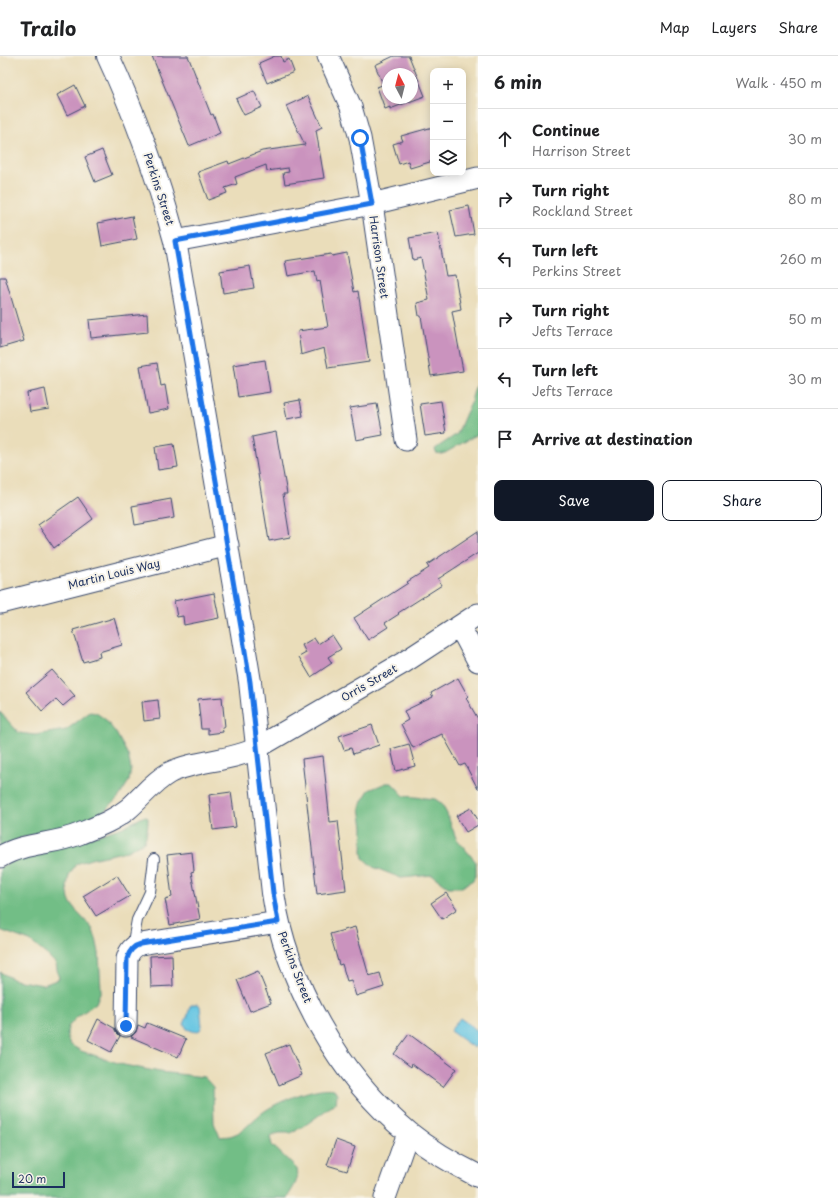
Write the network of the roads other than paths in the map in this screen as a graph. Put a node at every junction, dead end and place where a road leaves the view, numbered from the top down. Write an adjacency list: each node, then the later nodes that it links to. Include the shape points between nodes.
1 (108, 56): 5 (street, Perkins Street, via 163,195)
2 (328, 56): 4 (street, Harrison Street, via 354,117)
3 (478, 178): 4 (street)
4 (372, 204): 5 (street); 6 (street, Harrison Street)
5 (175, 241): 7 (street, Perkins Street)
6 (406, 440)
7 (228, 545): 8 (street, Martin Louis Way); 12 (street, Perkins Street)
8 (0, 603)
9 (478, 614): 10 (street, Orris Street)
10 (460, 627): 11 (street); 12 (street, Orris Street)
11 (478, 661)
12 (257, 748): 13 (street, Orris Street, via 238,756 170,773 112,820 68,838 18,848); 15 (street, Perkins Street)
13 (0, 857)
14 (154, 859): 16 (lane, via 150,892 137,920)
15 (278, 922): 16 (street, via 141,944); 18 (street, Perkins Street, via 302,990 322,1028 352,1074)
16 (132, 948): 17 (street, via 127,959)
17 (126, 1026)
18 (408, 1133): 19 (street, Perkins Street); 20 (street)
19 (478, 1176)
20 (385, 1198)

